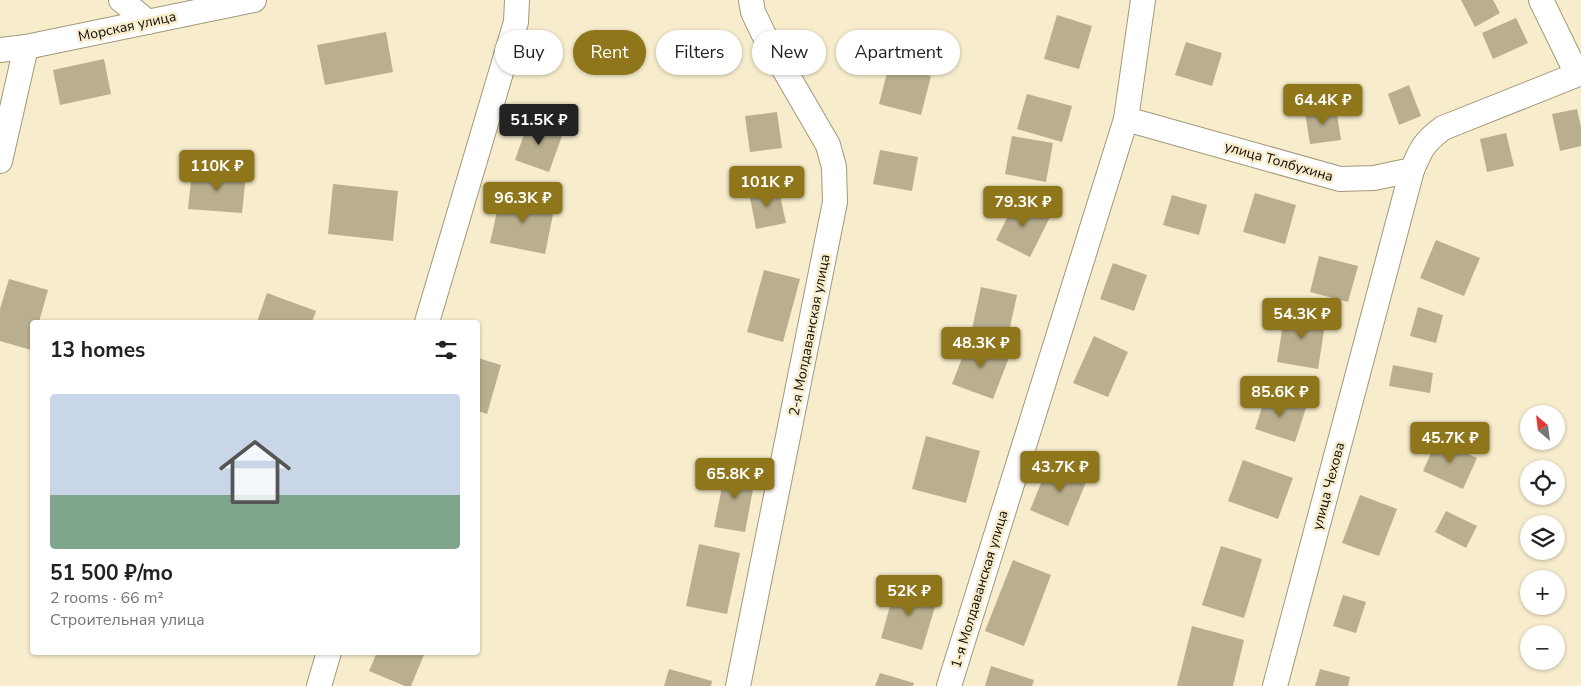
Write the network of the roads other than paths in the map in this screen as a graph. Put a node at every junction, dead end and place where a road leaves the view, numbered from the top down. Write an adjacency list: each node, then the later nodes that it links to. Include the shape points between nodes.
1 (121, 0): 7 (street)
2 (254, 0): 7 (street, Морская улица)
3 (517, 0): 14 (street, via 516,22)
4 (751, 0): 17 (street, 2-я Молдаванская улица, via 762,33 828,145 834,167 835,202)
5 (1144, 0): 11 (street, 1-я Молдаванская улица)
6 (1541, 0): 10 (street)
7 (148, 22): 8 (street, Морская улица)
8 (26, 47): 9 (street, Морская улица); 12 (street)
9 (0, 50)
10 (1579, 74): 13 (street, via 1443,128 1422,147)
11 (1126, 119): 13 (street, улица Толбухина, via 1340,179 1374,178); 18 (street, 1-я Молдаванская улица)
12 (0, 161)
13 (1412, 170): 19 (street, улица Чехова)
14 (428, 320)
15 (328, 655): 16 (street)
16 (319, 686)
17 (738, 686)
18 (949, 686)
19 (1275, 686)

